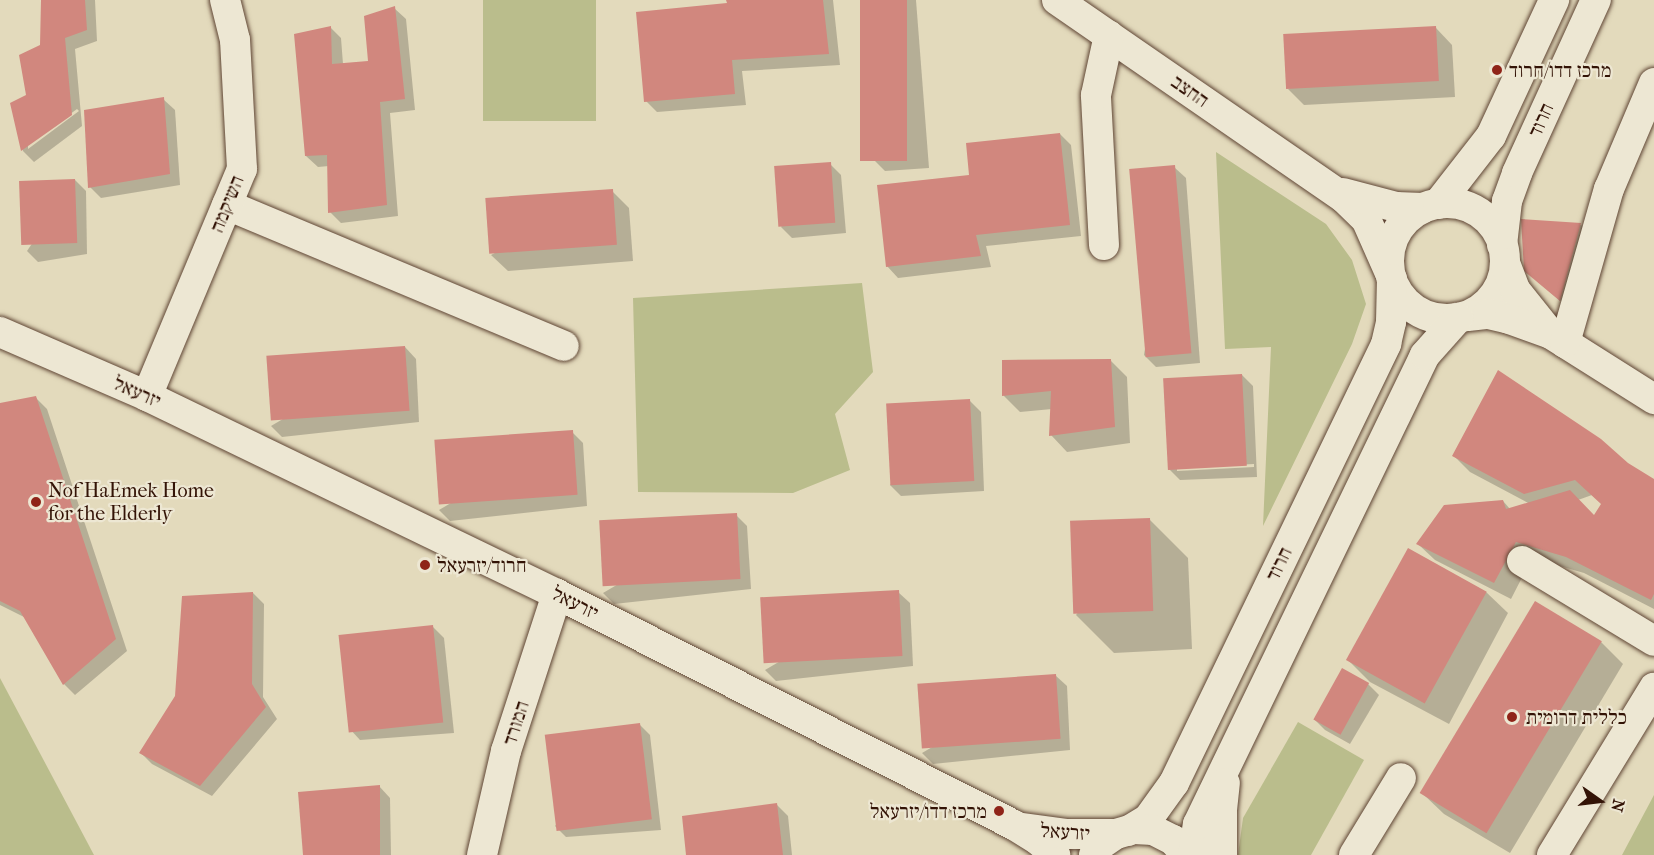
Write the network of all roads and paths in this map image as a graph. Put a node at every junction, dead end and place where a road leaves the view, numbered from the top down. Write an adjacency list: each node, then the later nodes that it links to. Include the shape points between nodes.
1 (225, 0): 8 (street, השיקמה, via 234,40 242,169)
2 (1058, 0): 5 (street, החצב)
3 (1554, 0): 9 (street, חרוד, via 1491,136)
4 (1596, 0): 11 (street, חרוד, via 1517,173 1507,201)
5 (1108, 35): 7 (street, החצב); 10 (street, via 1096,95)
6 (1654, 83): 15 (street, via 1609,189)
7 (1322, 182): 9 (street, החצב, via 1360,200 1396,207); 12 (street, החצב, via 1366,219)
8 (227, 205): 16 (street); 17 (street, השיקמה)
9 (1430, 206): 11 (street, via 1462,205 1486,218 1499,234); 12 (street, via 1406,220 1397,231 1389,250)
10 (1104, 245)
11 (1504, 254): 13 (street, via 1504,273 1497,292 1486,305); 15 (street, via 1520,298)
12 (1391, 275): 13 (street, via 1396,290 1411,307 1428,317); 26 (street, חרוד, via 1391,322 1386,344 1174,783 1148,819)
13 (1463, 317): 15 (street, via 1488,314 1509,318); 23 (street, חרוד, via 1425,355)
14 (0, 332): 17 (street, יזרעאל)
15 (1558, 339): 18 (street)
16 (564, 346)
17 (147, 396): 20 (street, יזרעאל)
18 (1654, 399)
19 (1522, 561): 21 (street)
20 (557, 594): 25 (street, יזרעאל); 27 (street, המורד, via 507,752)
21 (1654, 641)
22 (1654, 688): 34 (street)
23 (1227, 763): 31 (street, חרוד, via 1198,824); 32 (street)
24 (1401, 778): 33 (street)
25 (1014, 825): 26 (street, יזרעאל, via 1066,834); 28 (street, יזרעאל)
26 (1122, 833): 29 (street, חרוד, via 1100,845); 30 (street, יזרעאל, via 1153,830 1173,840)
27 (482, 855)
28 (1055, 855)
29 (1094, 855)
30 (1186, 855)
31 (1193, 855)
32 (1222, 855)
33 (1354, 855)
34 (1552, 855)

